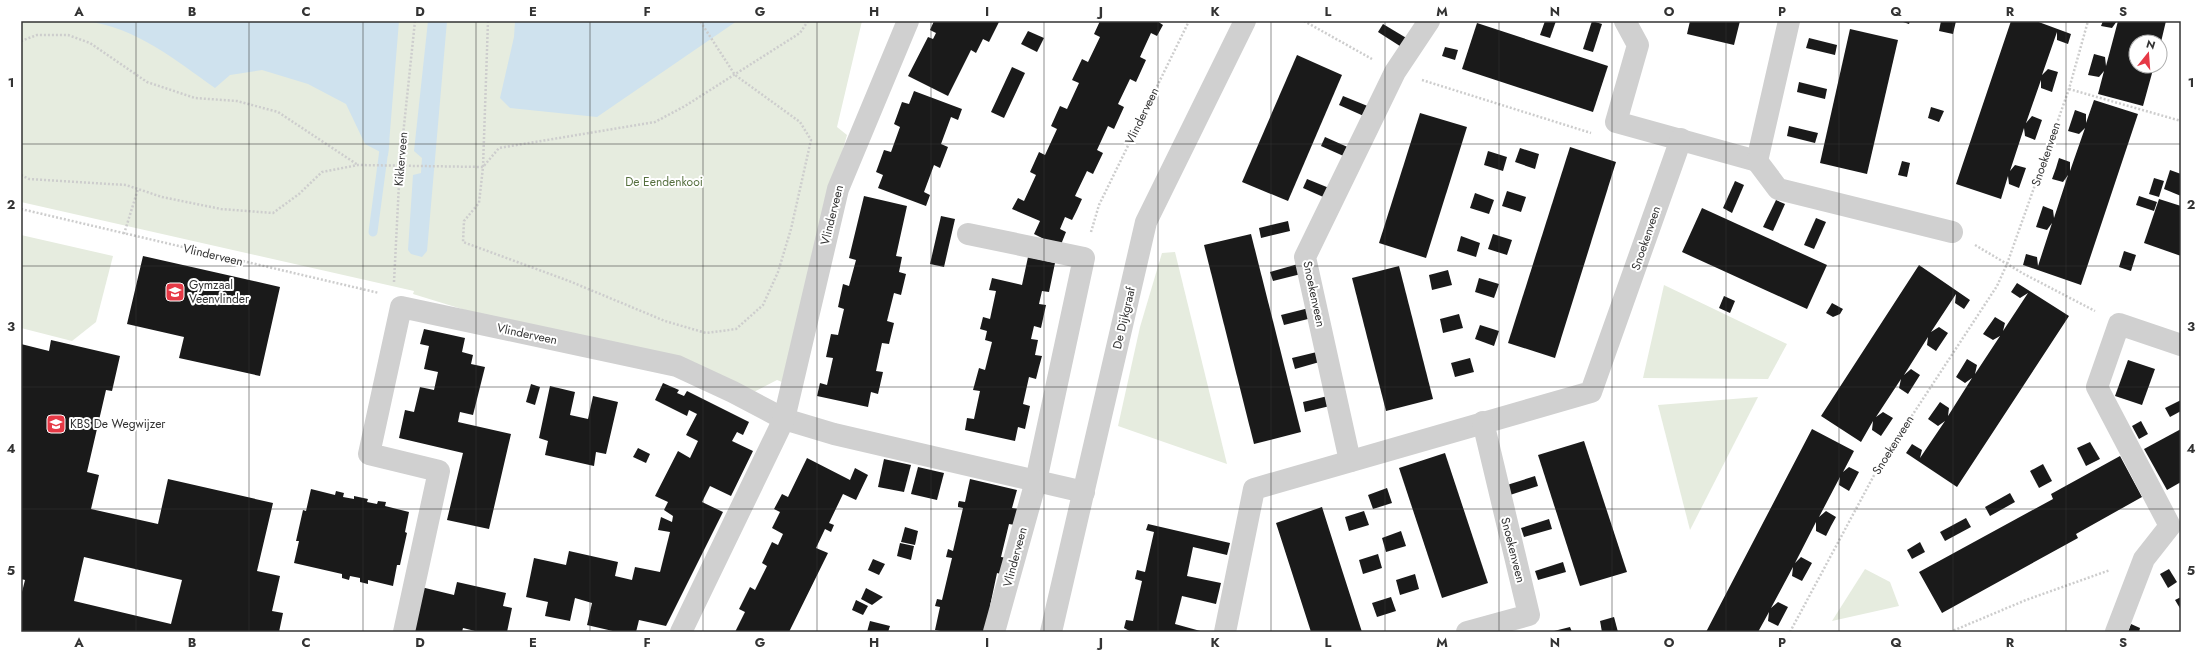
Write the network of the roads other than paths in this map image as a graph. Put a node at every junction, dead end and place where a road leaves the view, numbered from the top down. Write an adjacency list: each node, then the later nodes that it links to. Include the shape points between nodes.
1 (908, 21): 11 (street, Vlinderveen, via 838,188)
2 (1245, 21): 15 (street, De Dijkgraaf, via 1146,222)
3 (1429, 21): 13 (street, Snoekenveen, via 1395,72 1305,257)
4 (1625, 21): 6 (street, via 1638,45 1616,122)
5 (1789, 21): 7 (street)
6 (1681, 139): 7 (street); 12 (street, Snoekenveen, via 1591,392)
7 (1757, 161): 8 (street, via 1778,189)
8 (1952, 232)
9 (968, 234): 14 (street, Vlinderveen, via 1084,258)
10 (2181, 345): 22 (street, via 2120,324 2097,387 2170,526 2144,559)
11 (784, 419): 14 (street, Vlinderveen, via 834,434); 16 (street, Vlinderveen, via 677,366 397,302 369,454 439,471); 17 (street, Vlinderveen)
12 (1482, 422): 13 (street, Snoekenveen); 21 (street, Snoekenveen, via 1529,615)
13 (1350, 461): 20 (street, Snoekenveen, via 1254,489)
14 (1036, 482): 15 (street, Vlinderveen); 18 (street, Vlinderveen)
15 (1084, 492): 19 (street, De Dijkgraaf)
16 (404, 632)
17 (681, 632)
18 (994, 632)
19 (1051, 632)
20 (1225, 632)
21 (1467, 632)
22 (2116, 632)

